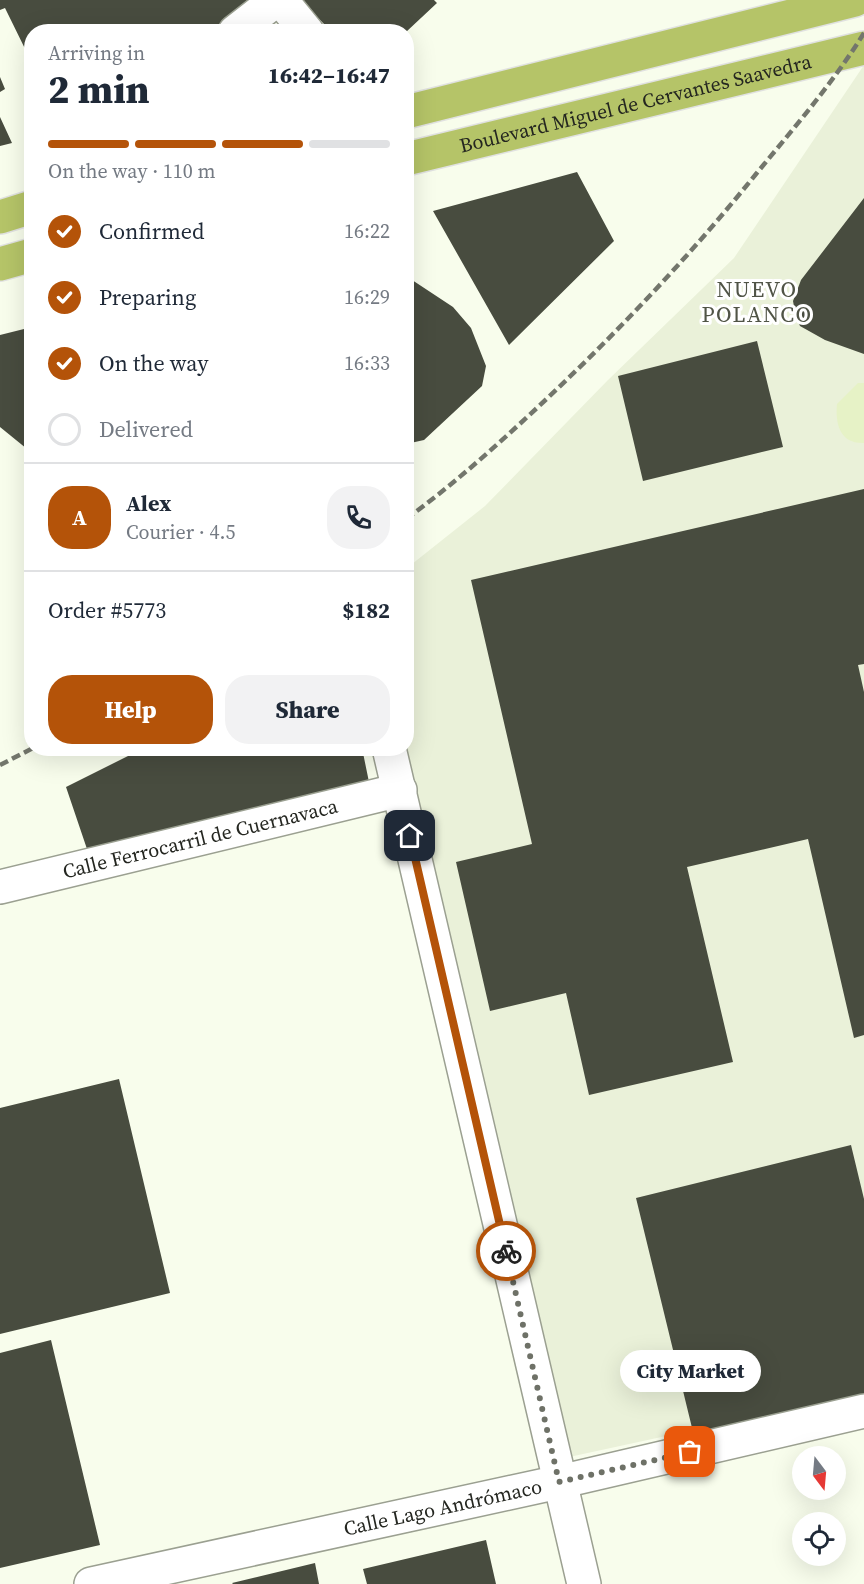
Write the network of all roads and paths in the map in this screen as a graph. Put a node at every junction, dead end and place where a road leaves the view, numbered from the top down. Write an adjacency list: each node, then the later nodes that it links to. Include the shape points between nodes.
1 (276, 0): 4 (street)
2 (281, 0): 5 (street)
3 (849, 1): 7 (main road)
4 (245, 24)
5 (300, 24)
6 (864, 48): 8 (main road, Boulevard Miguel de Cervantes Saavedra)
7 (414, 110)
8 (414, 157)
9 (24, 210): 10 (main road)
10 (0, 217)
11 (24, 257): 12 (main road)
12 (0, 264)
13 (391, 756): 14 (street)
14 (400, 790): 15 (street, Calle Ferrocarril de Cuernavaca); 17 (street)
15 (0, 886)
16 (864, 1412): 17 (street, Calle Lago Andrómaco)
17 (559, 1482): 18 (street, Calle Lago Andrómaco); 19 (street)
18 (91, 1584)
19 (584, 1584)

